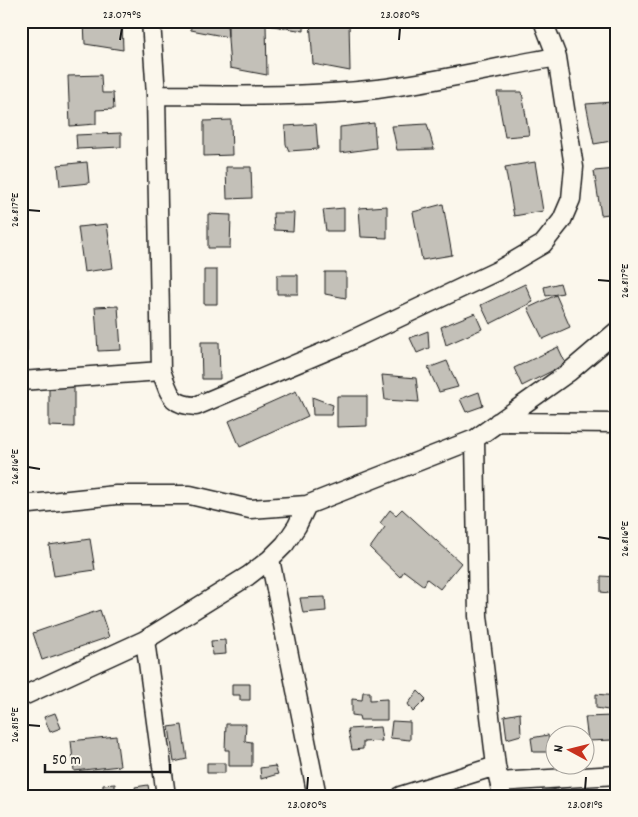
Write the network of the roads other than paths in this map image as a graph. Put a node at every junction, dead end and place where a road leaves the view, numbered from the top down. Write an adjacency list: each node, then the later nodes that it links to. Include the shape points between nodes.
1 (151, 21): 4 (street)
2 (543, 21): 3 (street)
3 (557, 57): 4 (street, via 434,81 326,94); 6 (street, via 574,167 571,199 562,220 543,244 497,271 361,336 196,406 182,406 172,398)
4 (156, 95): 6 (street)
5 (617, 332): 8 (street, via 569,372)
6 (162, 371): 7 (street)
7 (21, 381)
8 (498, 422): 9 (street); 10 (street)
9 (617, 423)
10 (474, 439): 12 (street); 17 (street, via 478,616)
11 (21, 505): 12 (street, via 116,495 190,495 250,509)
12 (307, 505): 13 (street, via 285,544)
13 (270, 559): 14 (street); 19 (street)
14 (145, 640): 15 (street); 18 (street)
15 (21, 697)
16 (617, 775): 17 (street)
17 (499, 781): 20 (street)
18 (166, 796)
19 (317, 796)
20 (400, 796)

